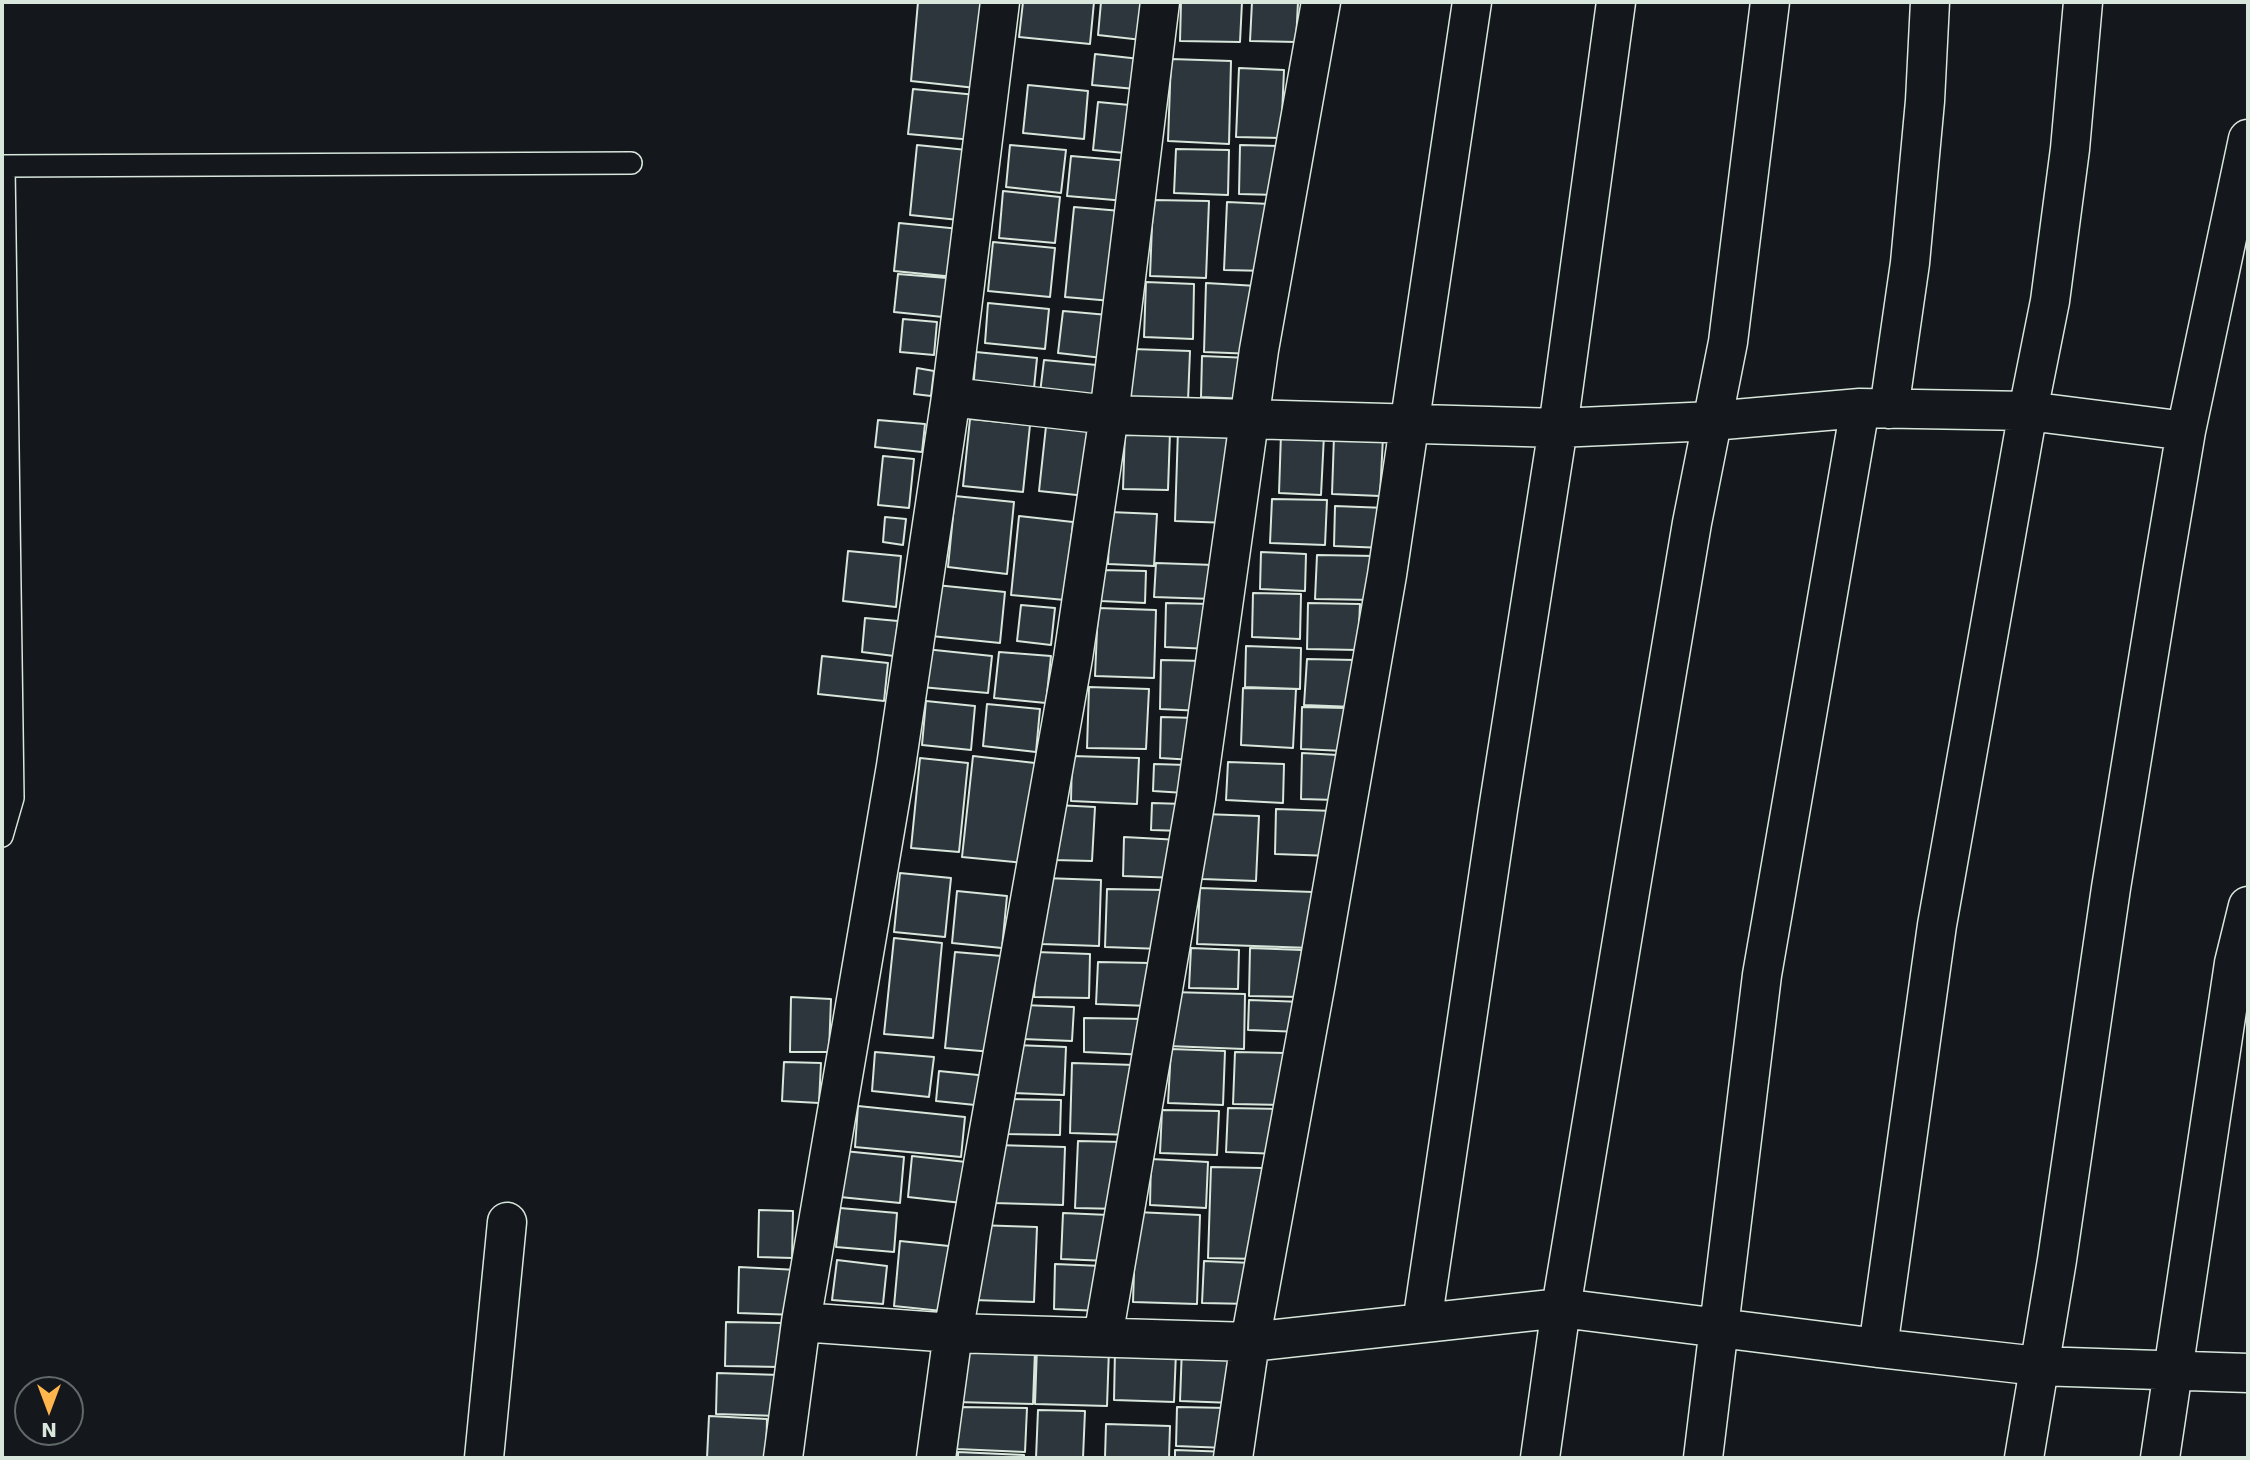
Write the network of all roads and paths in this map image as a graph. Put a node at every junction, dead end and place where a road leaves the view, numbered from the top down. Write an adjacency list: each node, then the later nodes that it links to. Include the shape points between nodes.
1 (1000, 2): 12 (street)
2 (1160, 2): 15 (street)
3 (1321, 2): 16 (street)
4 (1472, 2): 18 (street)
5 (1616, 2): 19 (street)
6 (1770, 2): 17 (street, via 1728,342)
7 (1930, 2): 13 (street, via 1910,263)
8 (2083, 2): 14 (street, via 2050,301)
9 (2248, 139): 20 (street)
10 (631, 163): 11 (lane)
11 (3, 168): 21 (lane, via 13,798)
12 (951, 397): 15 (street); 25 (street, via 896,766)
13 (1875, 409): 14 (street); 17 (street); 27 (street, via 1762,975)
14 (2028, 411): 20 (street); 31 (street, via 1937,925)
15 (1109, 415): 16 (street); 28 (street, via 1073,658)
16 (1249, 421): 18 (street); 29 (street, via 1196,798)
17 (1712, 421): 19 (street); 24 (street)
18 (1409, 424): 19 (street); 30 (street, via 1385,589)
19 (1558, 428): 26 (street)
20 (2186, 431): 32 (street)
21 (2, 836)
22 (2248, 906): 33 (street, via 2234,963)
23 (507, 1223): 35 (street)
24 (1561, 1308): 26 (street); 27 (street); 39 (street)
25 (801, 1322): 28 (street); 36 (street)
26 (1422, 1323): 30 (street)
27 (1717, 1328): 31 (street); 40 (street)
28 (953, 1333): 29 (street); 37 (street)
29 (1104, 1338): 30 (street)
30 (1250, 1342): 38 (street)
31 (1878, 1349): 32 (street)
32 (2038, 1366): 33 (street); 41 (street)
33 (2173, 1370): 34 (street); 42 (street)
34 (2248, 1373)
35 (484, 1458)
36 (783, 1458)
37 (936, 1458)
38 (1233, 1458)
39 (1540, 1458)
40 (1703, 1458)
41 (2024, 1458)
42 (2160, 1458)

